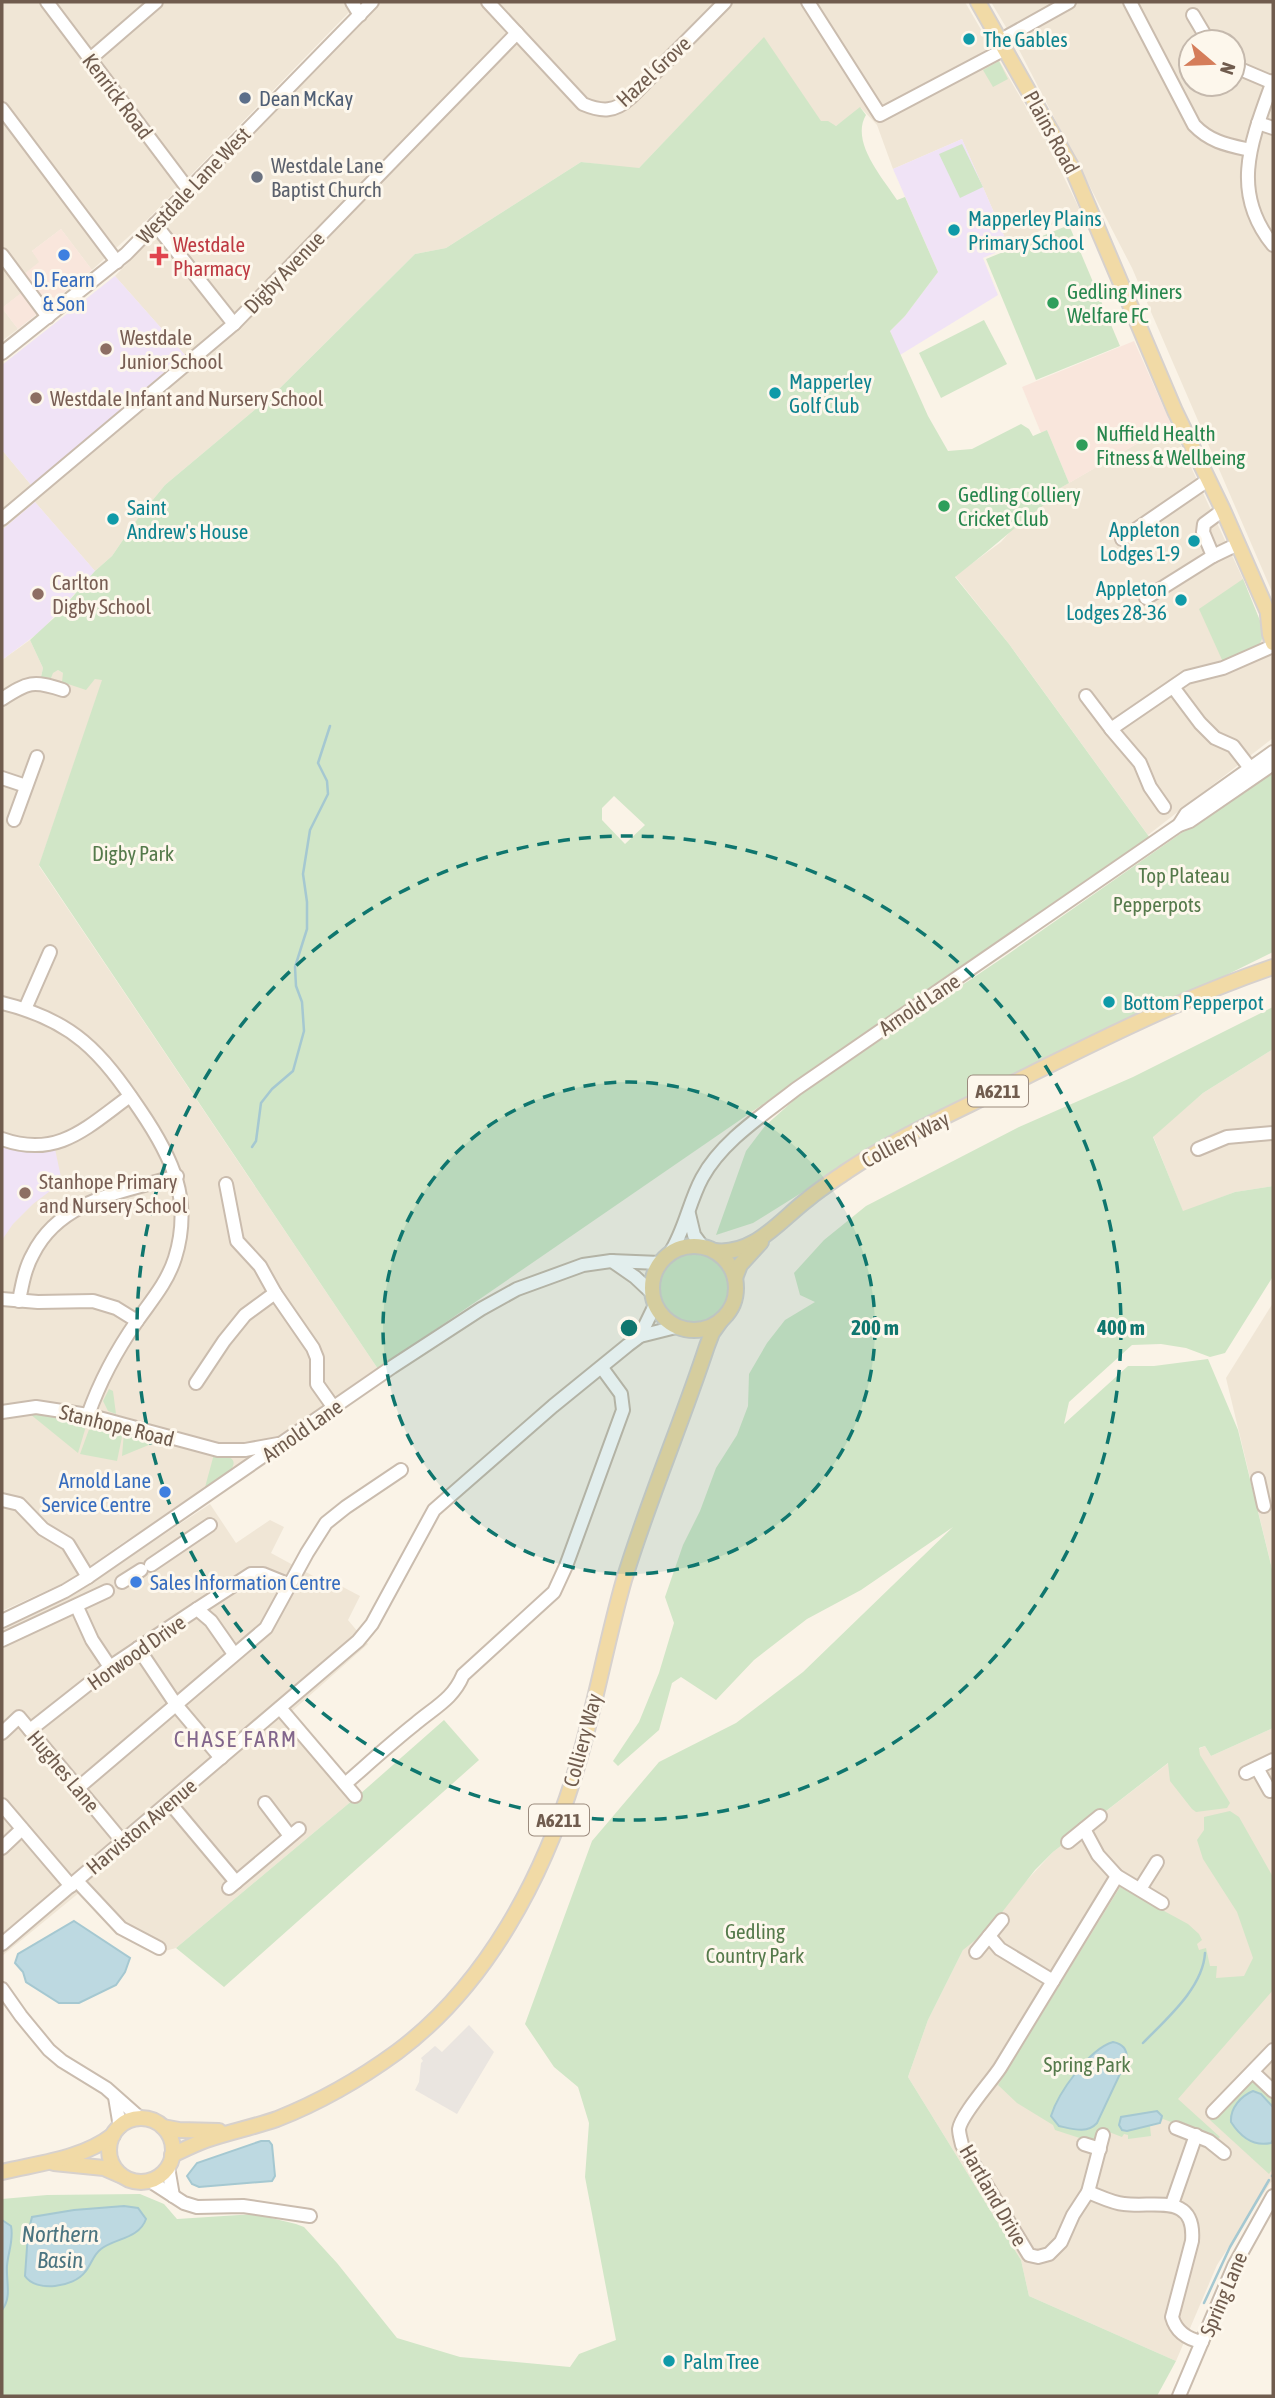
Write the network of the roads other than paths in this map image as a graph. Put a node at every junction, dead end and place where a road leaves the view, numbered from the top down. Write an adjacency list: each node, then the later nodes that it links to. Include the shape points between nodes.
1 (47, 2): 16 (street, Kenrick Road)
2 (156, 2): 16 (street)
3 (352, 2): 11 (street)
4 (372, 2): 11 (street, Westdale Lane West)
5 (488, 2): 14 (street, Hazel Grove)
6 (725, 2): 14 (street, Hazel Grove, via 630,98 604,111 583,104)
7 (808, 2): 15 (street, via 880,115)
8 (978, 2): 15 (main road, Plains Road)
9 (1069, 2): 15 (street)
10 (1130, 2): 22 (street, via 1194,125 1217,142)
11 (359, 15): 23 (street, Westdale Lane West)
12 (1193, 15): 13 (street)
13 (1201, 28)
14 (517, 33): 29 (street, Digby Avenue)
15 (1003, 45): 31 (main road, Plains Road, via 1072,168)
16 (90, 59): 23 (street, Kenrick Road)
17 (1247, 72): 18 (street)
18 (1273, 82): 20 (street)
19 (2, 109): 27 (street)
20 (1258, 123): 21 (street); 22 (street)
21 (1273, 128)
22 (1250, 150): 25 (street, via 1247,183 1251,204)
23 (188, 189): 24 (street, Westdale Lane West)
24 (155, 224): 27 (street, Westdale Lane West); 29 (street)
25 (1273, 246)
26 (2, 255): 28 (street)
27 (117, 262): 28 (street, Westdale Lane West)
28 (48, 317): 30 (street, Westdale Lane West)
29 (234, 324): 33 (street, Digby Avenue)
30 (2, 353)
31 (1208, 480): 32 (main road, Plains Road); 34 (street)
32 (1223, 510): 35 (main road, Plains Road); 36 (street, via 1204,524)
33 (2, 520)
34 (1122, 539)
35 (1237, 544): 36 (street); 38 (main road, Plains Road)
36 (1213, 556): 37 (street)
37 (1146, 598)
38 (1270, 619): 39 (main road, Plains Road)
39 (1273, 644): 41 (street, via 1223,668 1187,677)
40 (58, 674): 43 (street, via 58,689 27,684)
41 (1173, 687): 44 (street); 48 (street, via 1200,723 1215,738 1233,746)
42 (1086, 696): 44 (street)
43 (2, 699)
44 (1111, 729): 51 (street, via 1140,763)
45 (1273, 752): 48 (street, Arnold Lane)
46 (37, 757): 50 (street)
47 (1273, 764): 53 (street, Arnold Lane)
48 (1251, 768): 53 (street, Arnold Lane, via 1186,814)
49 (2, 778): 50 (street)
50 (26, 786): 52 (street)
51 (1164, 807)
52 (14, 820)
53 (1179, 825): 64 (street, Arnold Lane, via 767,1111 710,1164)
54 (50, 952): 57 (street)
55 (1273, 964): 65 (main road, Colliery Way / A6211, via 1062,1059 889,1146 807,1199)
56 (2, 1003): 57 (street)
57 (25, 1009): 58 (street, via 72,1032 95,1050)
58 (130, 1096): 60 (street, via 56,1144 32,1147); 62 (street)
59 (1273, 1133): 61 (street, via 1227,1137 1218,1147)
60 (2, 1139)
61 (1198, 1149)
62 (177, 1176): 73 (street, via 97,1199 58,1221 31,1256); 75 (street, via 182,1226 175,1259 163,1286)
63 (226, 1184): 70 (street, via 237,1241 260,1266)
64 (689, 1210): 66 (street, via 692,1230); 67 (street, Arnold Lane)
65 (766, 1235): 66 (main road, Colliery Way / A6211, via 731,1251); 69 (main road, Colliery Way / A6211, via 740,1265)
66 (708, 1248): 67 (main road, via 684,1247); 69 (main road, via 730,1266)
67 (665, 1258): 68 (street, Arnold Lane); 71 (main road, via 652,1279)
68 (611, 1261): 71 (street, via 635,1277); 81 (street, Arnold Lane, via 583,1265 517,1289)
69 (735, 1278): 74 (main road, via 734,1302)
70 (275, 1293): 80 (street, via 245,1315); 81 (street, via 313,1348 317,1384)
71 (653, 1298): 76 (main road, via 664,1318); 77 (street)
72 (2, 1299): 73 (street)
73 (19, 1301): 75 (street, via 93,1301)
74 (722, 1319): 76 (main road, via 701,1330); 79 (main road, Colliery Way / A6211, via 712,1333)
75 (137, 1321): 83 (street, via 109,1365)
76 (680, 1328): 77 (street); 79 (main road, Colliery Way / A6211, via 697,1345)
77 (640, 1336): 78 (street, Harviston Avenue)
78 (602, 1368): 106 (street, Harviston Avenue, via 434,1510 368,1630); 111 (street, via 621,1394 623,1410 554,1592 463,1675 458,1688 433,1712)
79 (697, 1377): 145 (main road, Colliery Way / A6211, via 628,1569 577,1769 556,1830 509,1923 464,1986 399,2050 322,2098)
80 (196, 1383)
81 (334, 1408): 84 (street, Arnold Lane)
82 (2, 1412): 83 (street, Stanhope Road, via 36,1406)
83 (88, 1415): 85 (street, Stanhope Road)
84 (285, 1442): 85 (street, Stanhope Road); 87 (street, Arnold Lane)
85 (233, 1450): 87 (street)
86 (401, 1470): 96 (street, via 326,1523)
87 (240, 1473): 91 (street, Arnold Lane)
88 (1264, 1486): 90 (street)
89 (2, 1500): 95 (street, via 19,1504 43,1529 68,1545)
90 (1264, 1506)
91 (183, 1513): 93 (street); 94 (street, Arnold Lane)
92 (210, 1525): 93 (street)
93 (196, 1534): 94 (street, via 136,1573)
94 (118, 1556): 95 (street, Arnold Lane)
95 (88, 1577): 100 (street, Arnold Lane)
96 (290, 1585): 99 (street, via 251,1574); 103 (street, via 266,1628)
97 (107, 1591): 98 (street)
98 (77, 1606): 101 (street); 104 (street)
99 (197, 1609): 102 (street, Horwood Drive); 103 (street, Horwood Drive)
100 (2, 1621)
101 (2, 1640)
102 (138, 1648): 104 (street, Horwood Drive); 105 (street)
103 (234, 1654): 105 (street)
104 (110, 1667): 107 (street, Horwood Drive)
105 (177, 1706): 109 (street); 112 (street)
106 (279, 1708): 109 (street, Harviston Avenue); 111 (street)
107 (30, 1730): 108 (street, Hughes Lane, via 19,1717); 112 (street, Hughes Lane)
108 (2, 1731)
109 (221, 1758): 115 (street, Harviston Avenue)
110 (1273, 1760): 113 (street, via 1252,1770)
111 (345, 1784): 114 (street)
112 (78, 1788): 121 (street, Hughes Lane)
113 (1270, 1791)
114 (355, 1796)
115 (169, 1802): 116 (street, via 233,1885 294,1832); 121 (street, Harviston Avenue)
116 (265, 1803)
117 (2, 1805): 119 (street)
118 (1100, 1816): 120 (street)
119 (22, 1829): 123 (street); 126 (street)
120 (1084, 1829): 122 (street); 125 (street)
121 (122, 1841): 126 (street, Harviston Avenue)
122 (1068, 1842)
123 (2, 1848)
124 (1157, 1862): 127 (street)
125 (1117, 1876): 127 (street); 134 (street, Hartland Drive)
126 (74, 1883): 131 (street, Harviston Avenue); 132 (street, via 121,1928)
127 (1140, 1889): 128 (street)
128 (1162, 1903)
129 (1002, 1920): 130 (street)
130 (989, 1936): 133 (street); 134 (street, via 1000,1949)
131 (2, 1944)
132 (159, 1948)
133 (976, 1952)
134 (1053, 1981): 156 (street, Hartland Drive, via 988,2085 965,2113 959,2130 962,2146 1029,2255 1049,2254)
135 (2, 1989): 139 (street, via 49,2050)
136 (1273, 2050): 137 (street)
137 (1253, 2071): 138 (street); 140 (street)
138 (1273, 2091)
139 (115, 2097): 141 (street); 144 (street)
140 (1213, 2112)
141 (141, 2119): 142 (main road); 144 (main road, via 128,2121)
142 (163, 2127): 145 (main road, Colliery Way / A6211); 151 (main road, via 172,2143)
143 (1176, 2127): 146 (street)
144 (116, 2131): 152 (main road, via 95,2148); 154 (main road, via 110,2145 111,2160)
145 (238, 2131): 151 (main road, Colliery Way / A6211, via 204,2141)
146 (1196, 2135): 150 (street); 159 (street)
147 (1103, 2136): 149 (street)
148 (1084, 2144): 149 (street)
149 (1100, 2149): 156 (street)
150 (1224, 2153)
151 (170, 2161): 155 (main road); 157 (street)
152 (49, 2163): 153 (main road); 154 (main road, via 104,2168)
153 (2, 2172)
154 (124, 2177): 155 (main road)
155 (150, 2181): 157 (street)
156 (1087, 2192): 159 (street, via 1122,2204)
157 (173, 2196): 160 (street, via 197,2207 243,2206)
158 (1273, 2196): 161 (street, Spring Lane, via 1234,2266)
159 (1172, 2204): 161 (street, via 1188,2217 1193,2232 1172,2308 1173,2322 1183,2335)
160 (310, 2216)
161 (1202, 2342): 162 (street, Spring Lane)
162 (1179, 2396)

